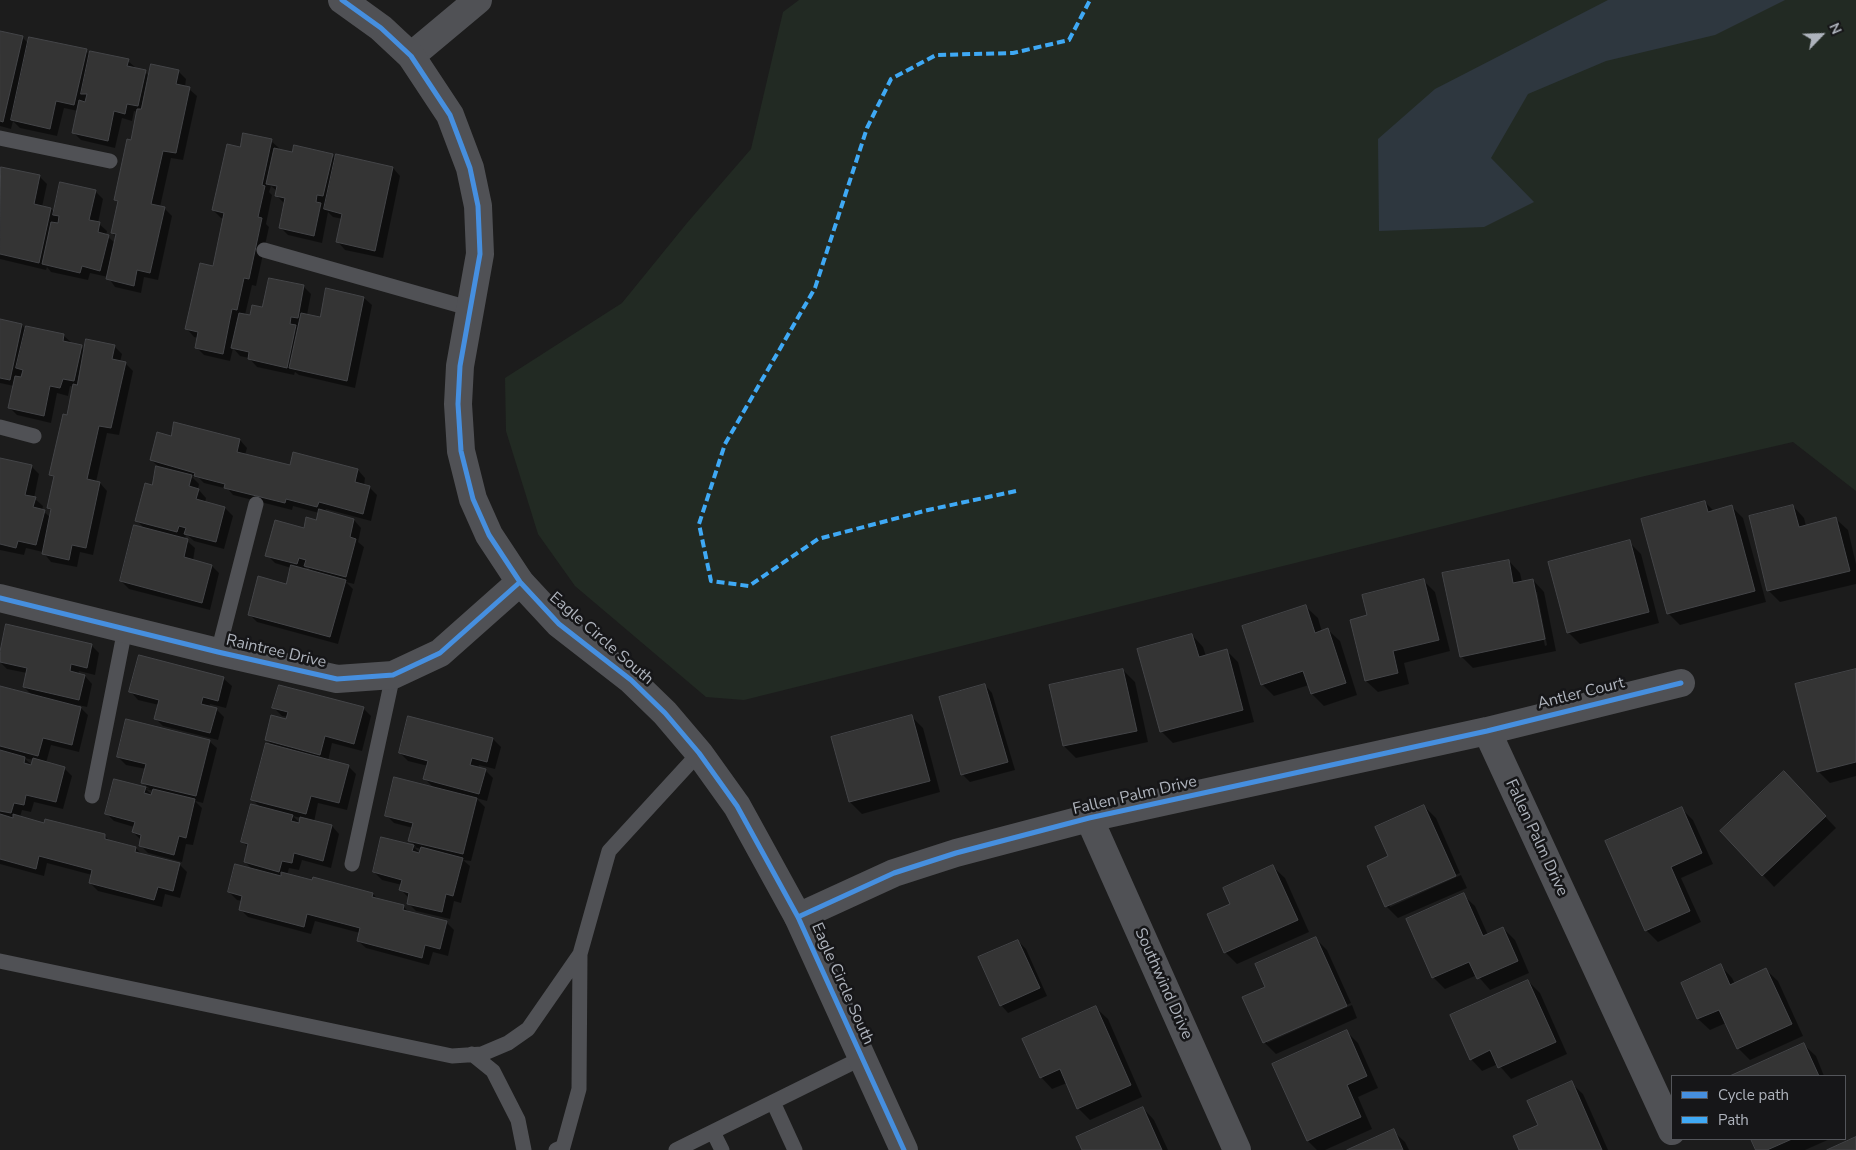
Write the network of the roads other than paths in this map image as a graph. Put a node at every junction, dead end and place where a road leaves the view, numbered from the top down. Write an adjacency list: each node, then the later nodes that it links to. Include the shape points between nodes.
1 (342, 0): 3 (street, Eagle Circle South, via 381,28)
2 (478, 0): 3 (street)
3 (411, 56): 7 (street, Eagle Circle South, via 450,114 470,168 478,206 480,254)
4 (0, 138): 5 (lane)
5 (110, 161)
6 (264, 250): 7 (lane)
7 (472, 310): 11 (street, Eagle Circle South, via 460,366 461,451 473,499 485,526)
8 (0, 427): 9 (lane)
9 (34, 436)
10 (256, 504): 14 (lane)
11 (520, 582): 15 (street, Raintree Drive, via 440,653); 18 (street, Eagle Circle South, via 559,624 631,680)
12 (0, 598): 13 (street, Raintree Drive)
13 (125, 629): 14 (street, Raintree Drive); 19 (lane)
14 (218, 652): 15 (street, Raintree Drive, via 337,679)
15 (393, 675): 21 (lane)
16 (1681, 683): 17 (street, Antler Court)
17 (1487, 731): 20 (street, Fallen Palm Drive); 28 (street, Fallen Palm Drive)
18 (699, 753): 22 (street, Eagle Circle South, via 737,806); 23 (lane, via 609,851)
19 (92, 796)
20 (1089, 818): 22 (street, Fallen Palm Drive, via 956,852 894,873); 36 (street, Southwind Drive)
21 (352, 864)
22 (798, 917): 26 (street, Eagle Circle South)
23 (580, 954): 25 (lane, via 528,1030 508,1043 482,1054); 31 (lane, via 579,1089 563,1147)
24 (0, 961): 25 (lane, via 452,1056)
25 (472, 1054): 30 (lane, via 493,1071 518,1120)
26 (862, 1058): 27 (lane); 35 (street, Eagle Circle South)
27 (773, 1102): 29 (lane); 34 (lane)
28 (1671, 1129)
29 (714, 1132): 32 (lane); 33 (lane)
30 (524, 1150)
31 (556, 1150)
32 (676, 1150)
33 (722, 1150)
34 (795, 1150)
35 (904, 1150)
36 (1236, 1150)

